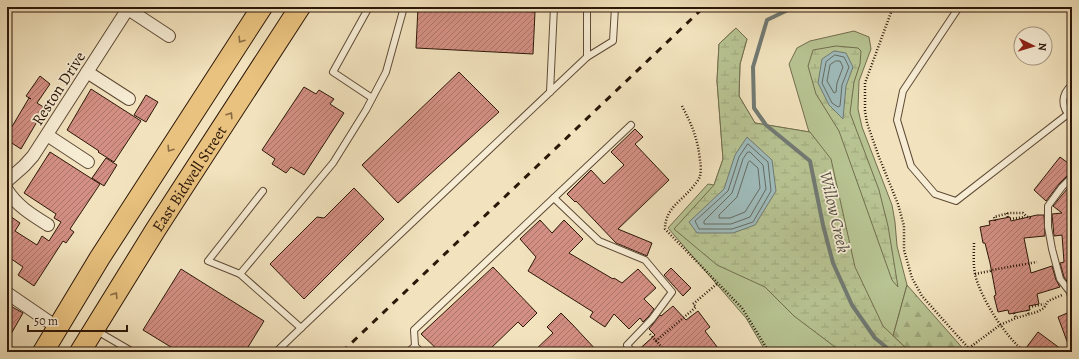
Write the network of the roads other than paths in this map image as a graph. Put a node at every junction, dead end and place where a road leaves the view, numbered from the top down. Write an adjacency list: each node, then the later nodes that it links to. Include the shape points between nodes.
1 (300, 7): 32 (main road, East Bidwell Street, one-way to 1)
2 (369, 7): 15 (lane, via 333,72)
3 (404, 7): 15 (lane, via 386,72)
4 (554, 7): 14 (lane)
5 (587, 7): 11 (lane)
6 (615, 7): 11 (lane, via 613,40)
7 (958, 7): 17 (lane, via 903,91 897,120 911,166 935,194 956,201)
8 (128, 8): 10 (street); 12 (street, Reston Drive)
9 (261, 10): 30 (main road, East Bidwell Street, one-way to 30, via 99,259)
10 (169, 36)
11 (587, 57): 14 (lane)
12 (87, 72): 16 (street); 19 (street, Reston Drive)
13 (1072, 85): 17 (lane, via 1063,99 1065,110)
14 (550, 92): 31 (lane)
15 (372, 98): 27 (lane, via 333,163)
16 (129, 99)
17 (1070, 116)
18 (631, 125): 25 (lane)
19 (47, 135): 20 (street); 22 (street, Reston Drive, via 24,166)
20 (88, 162)
21 (1072, 177): 29 (lane, via 1048,206 1052,249 1060,279 1070,292)
22 (7, 181)
23 (7, 190): 26 (street, via 24,209)
24 (263, 191): 27 (lane, via 208,261)
25 (554, 198): 33 (lane, via 414,330); 34 (lane, via 600,242 645,260 672,292 652,320 627,345)
26 (48, 224)
27 (240, 274): 31 (lane)
28 (7, 293): 30 (street)
29 (1072, 302)
30 (58, 328): 35 (main road, East Bidwell Street)
31 (301, 328): 38 (lane)
32 (94, 329): 36 (main road, East Bidwell Street); 37 (lane)
33 (415, 346): 39 (lane); 40 (lane)
34 (630, 351)
35 (43, 352)
36 (80, 352)
37 (133, 352)
38 (276, 352)
39 (408, 352)
40 (421, 352)

